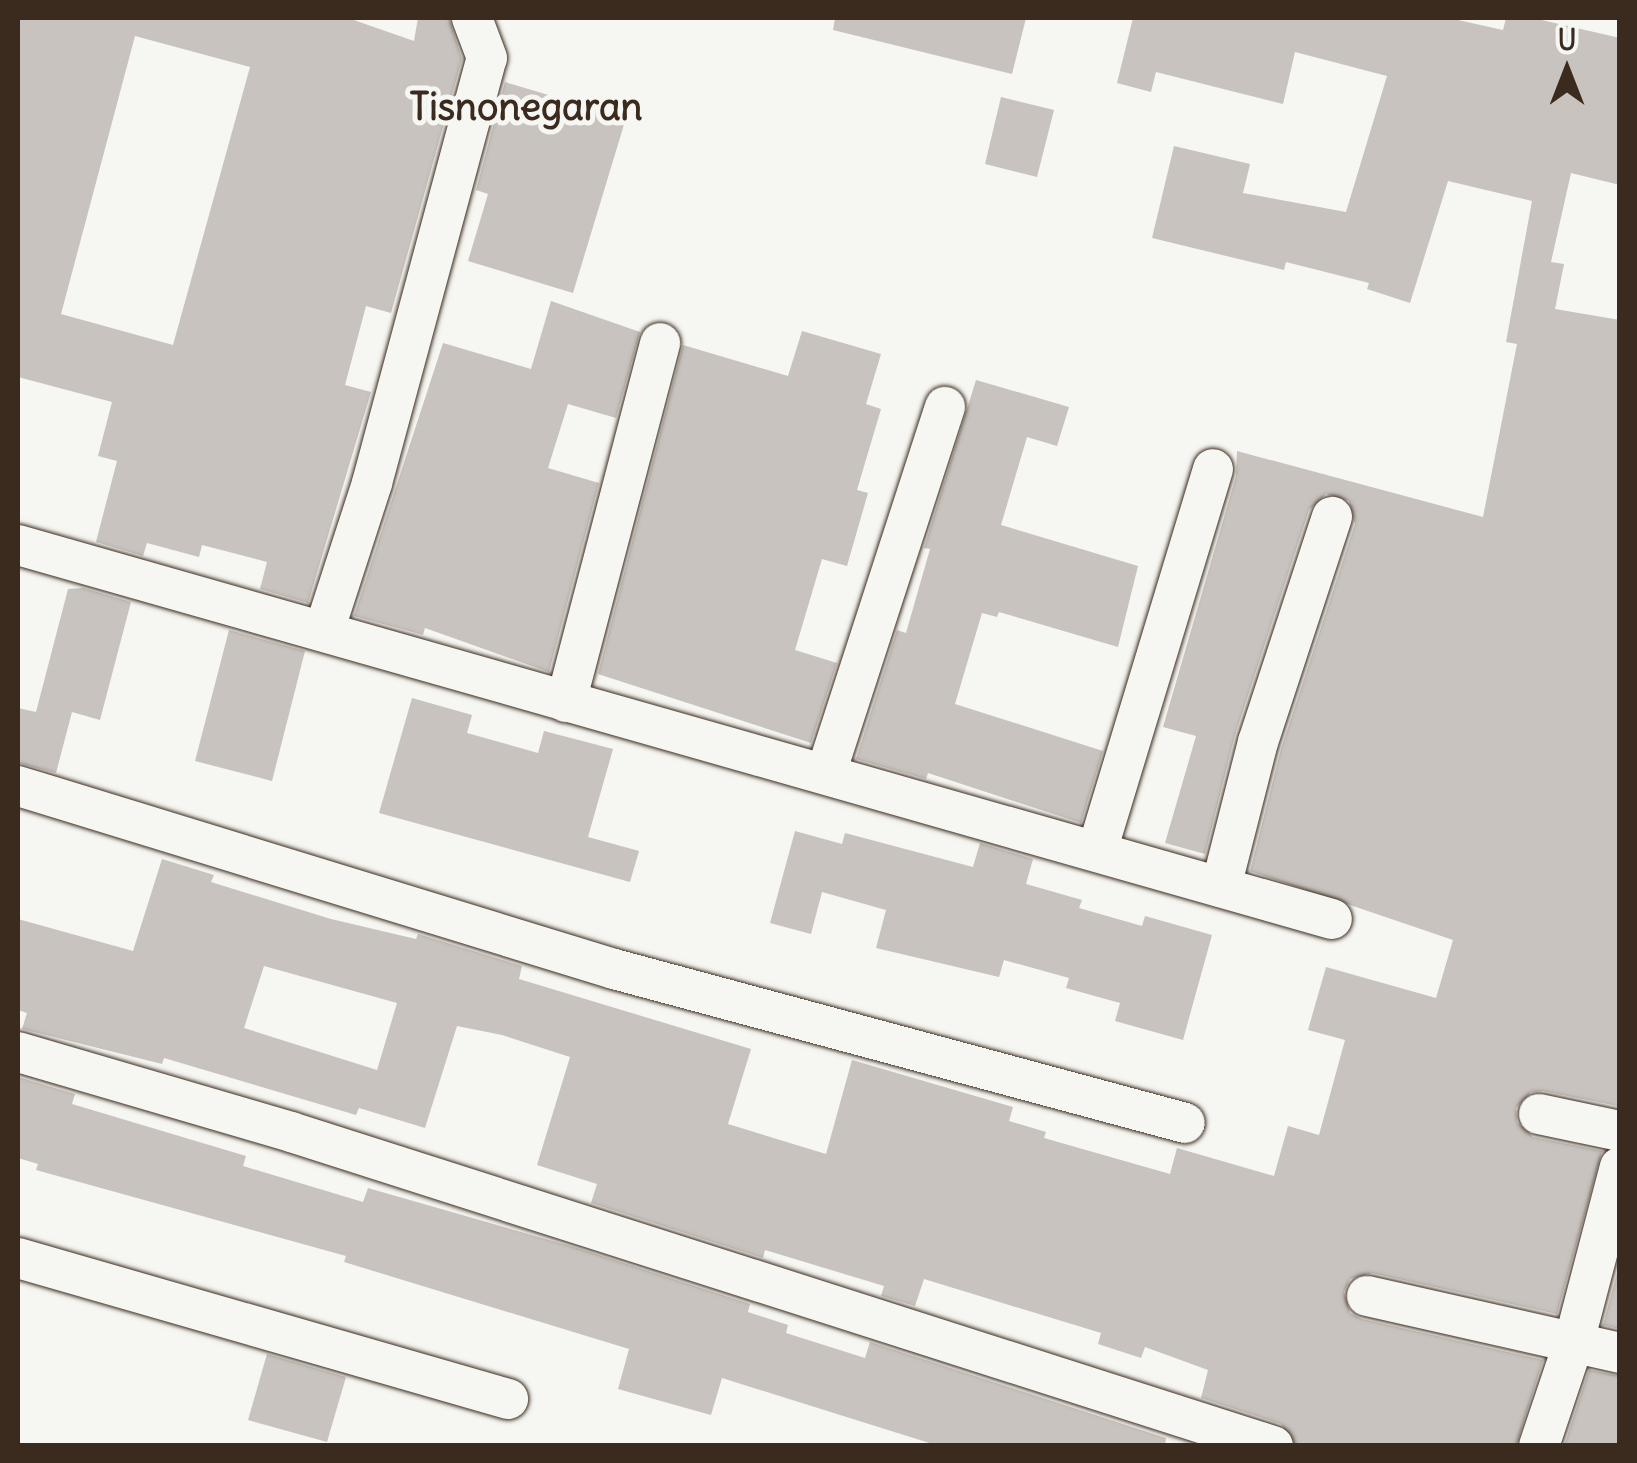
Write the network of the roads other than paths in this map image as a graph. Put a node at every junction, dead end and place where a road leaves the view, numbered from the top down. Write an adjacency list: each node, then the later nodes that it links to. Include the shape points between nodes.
1 (472, 18): 7 (street, via 487,58 372,483)
2 (660, 344): 8 (street)
3 (945, 407): 9 (street)
4 (1213, 468): 11 (street)
5 (1332, 517): 12 (street, via 1258,742)
6 (18, 546): 7 (street)
7 (324, 628): 8 (street)
8 (566, 702): 9 (street)
9 (826, 773): 11 (street)
10 (18, 786): 16 (street, via 614,969)
11 (1097, 851): 12 (street)
12 (1221, 887): 13 (street)
13 (1332, 919)
14 (18, 1052): 24 (street, via 310,1138)
15 (1538, 1114): 17 (street)
16 (1185, 1124)
17 (1620, 1130)
18 (1618, 1180): 21 (street)
19 (18, 1258): 23 (street)
20 (1366, 1296): 21 (street)
21 (1574, 1342): 22 (street); 25 (street)
22 (1620, 1353)
23 (508, 1400)
24 (1274, 1446)
25 (1539, 1446)

